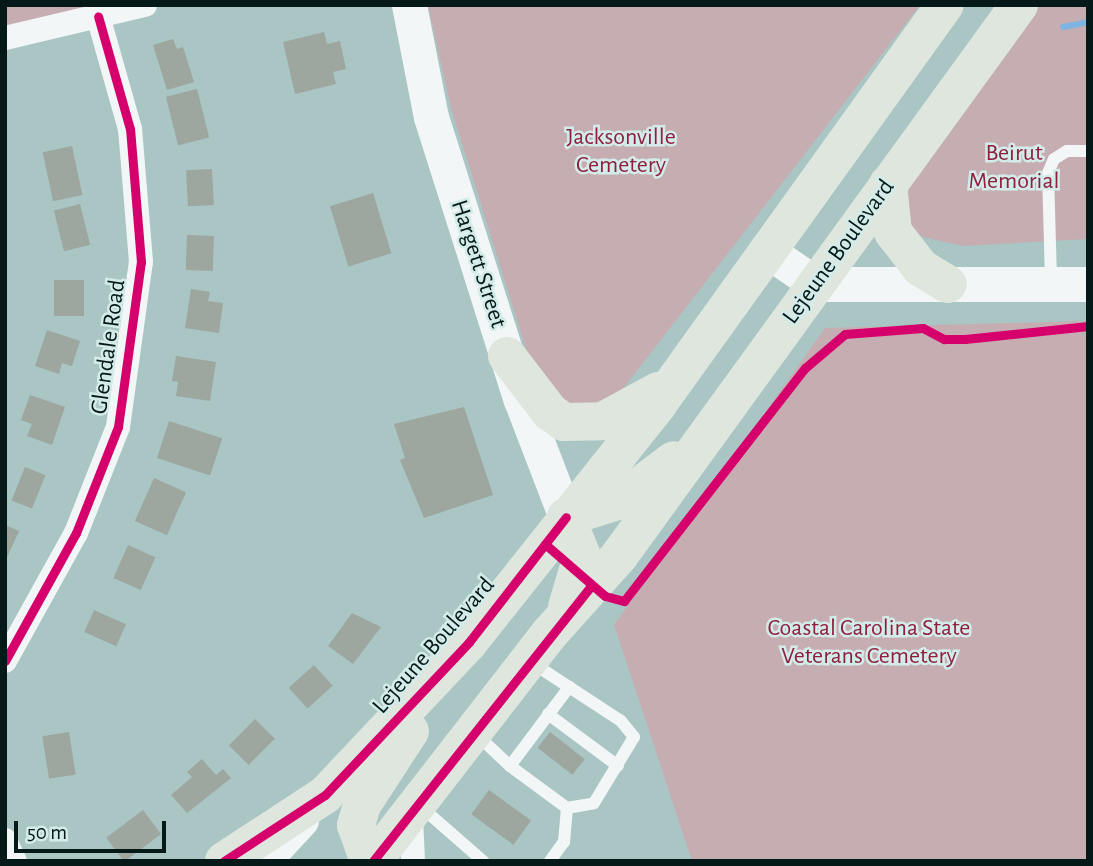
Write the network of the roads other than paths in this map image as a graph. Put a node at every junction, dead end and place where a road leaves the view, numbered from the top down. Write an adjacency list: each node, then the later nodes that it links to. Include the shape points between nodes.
1 (145, 5): 5 (street)
2 (409, 5): 14 (main road, Hargett Street, via 431,117)
3 (945, 5): 9 (main road, Lejeune Boulevard)
4 (1019, 5): 8 (main road, Lejeune Boulevard)
5 (98, 16): 6 (street); 20 (street, Glendale Road, via 130,129 141,262 118,427 76,533)
6 (5, 38)
7 (1088, 151): 11 (lane, via 1067,151 1054,159 1048,173)
8 (888, 184): 10 (main road, Lejeune Boulevard); 13 (main road, via 893,232 921,268)
9 (766, 250): 10 (main road); 15 (main road, Lejeune Boulevard)
10 (816, 284): 13 (main road); 16 (main road, Lejeune Boulevard)
11 (1051, 284): 12 (main road); 13 (main road)
12 (1088, 284)
13 (947, 285)
14 (507, 356): 15 (main road, via 550,412 564,422 603,421); 17 (main road, Hargett Street)
15 (672, 384): 17 (main road, Lejeune Boulevard)
16 (704, 438): 17 (main road, via 621,500); 19 (main road, Lejeune Boulevard, via 619,555)
17 (566, 517): 18 (main road, Lejeune Boulevard); 19 (main road, via 582,556 572,599)
18 (469, 642): 26 (main road, Lejeune Boulevard); 33 (main road, via 362,805 356,825)
19 (539, 647): 21 (lane); 23 (main road, Lejeune Boulevard)
20 (5, 661)
21 (569, 687): 22 (lane); 25 (lane, via 621,721 634,737)
22 (548, 714): 24 (lane); 25 (lane)
23 (474, 732): 24 (lane); 28 (main road, Lejeune Boulevard)
24 (510, 766): 27 (lane)
25 (618, 766): 27 (lane, via 594,803)
26 (325, 795): 31 (main road, Lejeune Boulevard); 32 (main road)
27 (567, 808): 36 (lane, via 564,842)
28 (415, 811): 33 (main road, Lejeune Boulevard); 34 (street); 35 (lane)
29 (5, 840): 30 (street)
30 (15, 861)
31 (224, 861)
32 (263, 861)
33 (371, 861)
34 (413, 861)
35 (483, 861)
36 (550, 861)

